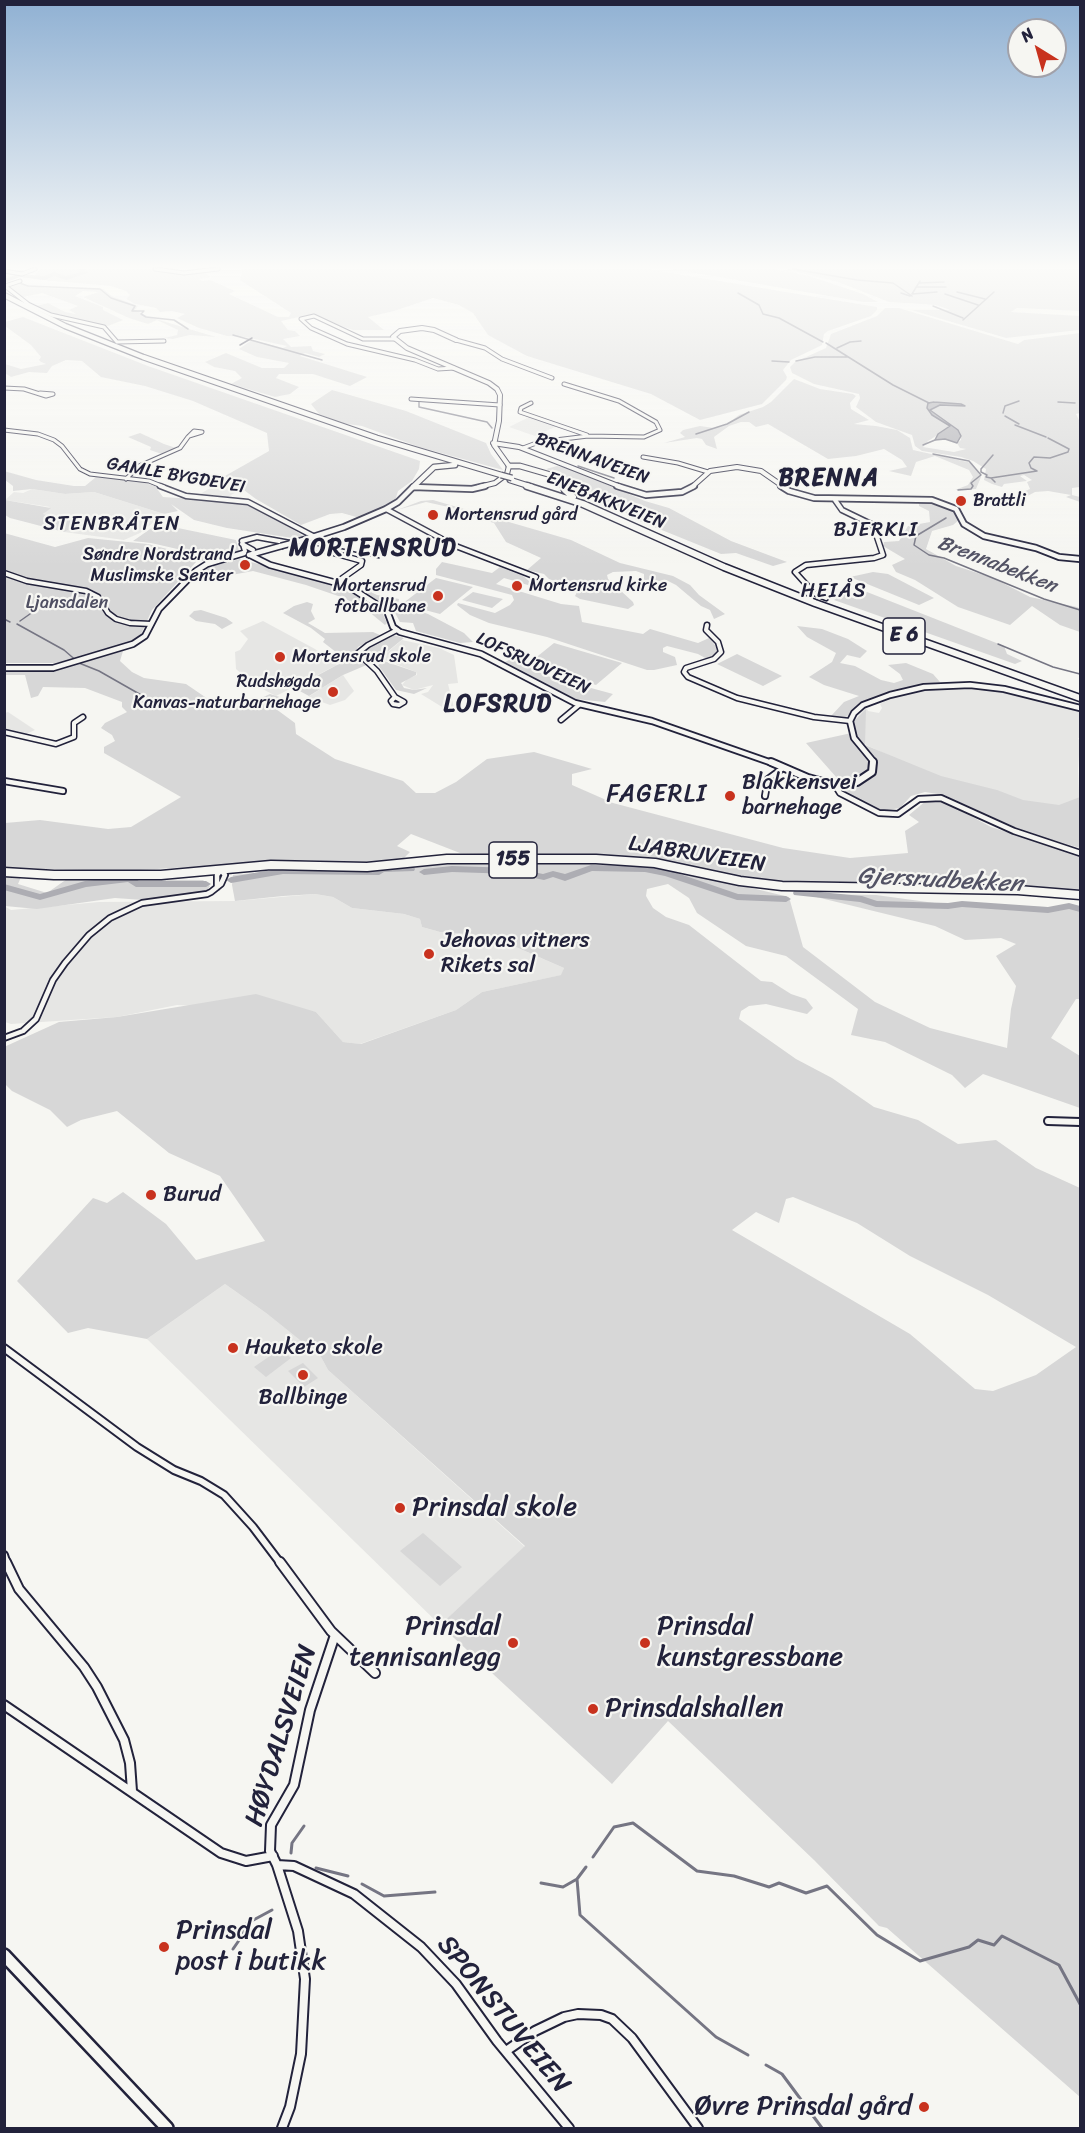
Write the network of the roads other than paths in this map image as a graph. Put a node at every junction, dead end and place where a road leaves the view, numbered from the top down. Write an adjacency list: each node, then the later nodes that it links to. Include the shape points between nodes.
1 (179, 369): 17 (main road, ENEBAKKVEIEN / E 6)
2 (180, 369): 23 (main road, ENEBAKKVEIEN / E 6)
3 (455, 369): 11 (street, via 494,386 500,394)
4 (527, 369): 5 (street)
5 (552, 378)
6 (564, 384): 14 (street, via 619,401 656,422 661,429 635,438)
7 (4, 388): 8 (street)
8 (40, 393)
9 (411, 399): 11 (street)
10 (531, 403): 14 (street, via 520,412)
11 (500, 405): 15 (street)
12 (4, 429): 24 (street, GAMLE BYGDEVEI, via 54,440 88,473)
13 (189, 436): 24 (street, via 180,448 139,466)
14 (588, 436): 16 (street)
15 (494, 443): 16 (street, BRENNAVEIEN); 20 (street, via 496,452)
16 (523, 448): 21 (street, BRENNAVEIEN, via 646,495 682,492)
17 (418, 454): 19 (main road, ENEBAKKVEIEN / E 6); 22 (main road, E 6, via 428,461)
18 (643, 457): 21 (street)
19 (460, 466): 22 (main road, E 6, via 440,465); 23 (main road, ENEBAKKVEIEN / E 6)
20 (509, 467): 27 (street, via 502,479 481,487); 28 (main road, via 558,477 562,480)
21 (708, 472): 30 (street, BRENNAVEIEN, via 731,466 755,469 792,492)
22 (425, 474): 27 (main road, E 6)
23 (500, 476): 25 (main road, ENEBAKKVEIEN / E 6, bridge)
24 (126, 478): 32 (street, GAMLE BYGDEVEI, via 152,482 184,495 251,503)
25 (511, 479): 26 (main road, ENEBAKKVEIEN / E 6); 40 (main road, ENEBAKKVEIEN / E 6, via 591,507)
26 (541, 486): 28 (main road); 29 (main road, ENEBAKKVEIEN / E 6)
27 (413, 487): 31 (street)
28 (557, 487): 29 (main road)
29 (573, 497): 40 (main road, ENEBAKKVEIEN / E 6)
30 (835, 500): 35 (street, BRENNAVEIEN, via 935,501 956,509 966,525 984,536); 36 (street, via 842,510 873,525 883,555 806,566)
31 (386, 509): 32 (street); 38 (street, via 453,545)
32 (315, 537): 34 (street, bridge)
33 (242, 542): 34 (street); 34 (street); 39 (street, via 255,537 287,542 362,561 361,566)
34 (251, 553): 39 (street, via 260,560); 43 (street, via 207,564 196,571 160,608)
35 (1080, 561)
36 (795, 572): 42 (street, via 814,593)
37 (4, 573): 43 (street, via 86,591 98,597 116,619)
38 (536, 578)
39 (338, 582): 45 (street, via 387,611)
40 (766, 582): 41 (main road, ENEBAKKVEIEN / E 6)
41 (777, 586): 47 (highway, ENEBAKKVEIEN / E 6)
42 (826, 598)
43 (151, 624): 46 (street, via 143,638 120,649 59,667)
44 (707, 624): 53 (street, via 706,630 718,642 721,652 714,659 687,667 684,671 688,676 737,698 814,717)
45 (397, 630): 48 (street, via 358,653 380,675); 49 (street, LOFSRUDVEIEN, via 474,651)
46 (4, 668)
47 (1080, 696)
48 (394, 697)
49 (579, 705): 52 (street); 55 (street, LOFSRUDVEIEN, via 652,721)
50 (1080, 708): 53 (street, via 998,688 950,684 873,700 857,710)
51 (83, 717): 54 (street, via 74,723 74,737 56,744)
52 (561, 720)
53 (850, 721): 57 (street, via 851,733 870,756 873,769 862,780)
54 (4, 732)
55 (783, 768): 57 (street, LOFSRUDVEIEN); 59 (street, via 768,779)
56 (4, 781): 58 (street)
57 (835, 785): 60 (street, via 840,793 879,813 898,814 919,799 941,798 1008,828)
58 (63, 791)
59 (765, 796)
60 (1080, 853)
61 (4, 873): 62 (main road, LJABRUVEIEN / 155, via 173,877)
62 (220, 873): 63 (main road, LJABRUVEIEN / 155, via 308,866 376,867 456,859 609,859 655,863 774,885); 64 (street, via 222,884 198,897 142,903 110,918 65,963 36,1019 23,1031)
63 (1080, 895)
64 (4, 1038)
65 (1048, 1121): 66 (street)
66 (1080, 1122)
67 (4, 1348): 69 (street, via 138,1447 224,1495)
68 (4, 1555): 72 (street, via 20,1589 98,1688 124,1740)
69 (335, 1635): 70 (street); 73 (street, HØYDALSVEIEN, via 310,1710 294,1785 271,1825)
70 (375, 1673)
71 (4, 1705): 72 (street)
72 (132, 1791): 73 (street, via 229,1856 255,1861)
73 (273, 1856): 74 (street, HØYDALSVEIEN)
74 (278, 1865): 76 (street, SPONSTUVEIEN, via 294,1866 354,1894 412,1938 456,1984); 78 (street, HØYDALSVEIEN, via 298,1931 305,1979 301,2054)
75 (4, 1955): 77 (main road)
76 (506, 2051): 79 (street, SPONSTUVEIEN); 80 (street, via 535,2031 564,2018 602,2014 632,2038)
77 (166, 2128)
78 (282, 2128)
79 (569, 2128)
80 (698, 2128)

